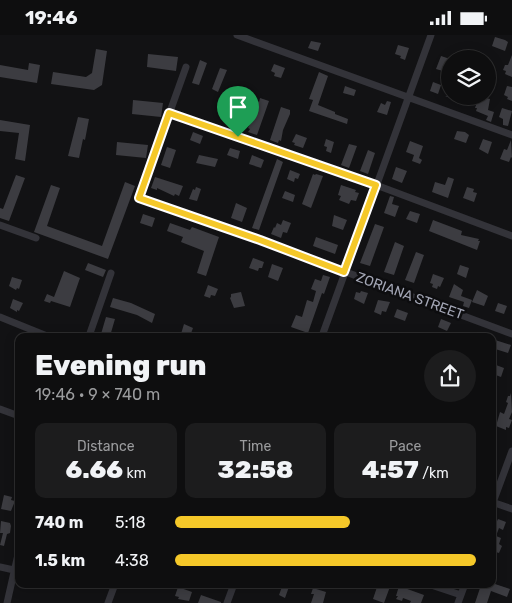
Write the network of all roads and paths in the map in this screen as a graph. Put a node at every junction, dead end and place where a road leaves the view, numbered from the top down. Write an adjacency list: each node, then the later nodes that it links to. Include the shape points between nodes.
1 (237, 35): 4 (street)
2 (431, 35): 4 (street)
3 (186, 67): 5 (street)
4 (408, 97): 6 (street); 7 (street)
5 (169, 113): 7 (street); 11 (street, ZORIANA STREET, via 139,198)
6 (512, 135)
7 (376, 185): 9 (street); 11 (street)
8 (0, 225): 10 (street)
9 (512, 236)
10 (36, 238)
11 (344, 272): 16 (street); 17 (street, ZORIANA STREET)
12 (111, 273): 15 (street)
13 (0, 317): 14 (street)
14 (40, 333)
15 (90, 333)
16 (323, 333)
17 (512, 334)
18 (0, 409): 19 (street)
19 (15, 415)
20 (512, 451): 21 (street)
21 (496, 495)
22 (496, 504): 23 (street)
23 (512, 509)
24 (15, 566): 26 (street)
25 (0, 567): 26 (street)
26 (14, 570): 32 (street)
27 (114, 588): 33 (street)
28 (233, 588): 34 (street)
29 (440, 588): 31 (street)
30 (464, 588): 31 (street)
31 (461, 595): 35 (street)
32 (7, 603)
33 (108, 603)
34 (227, 603)
35 (458, 603)

